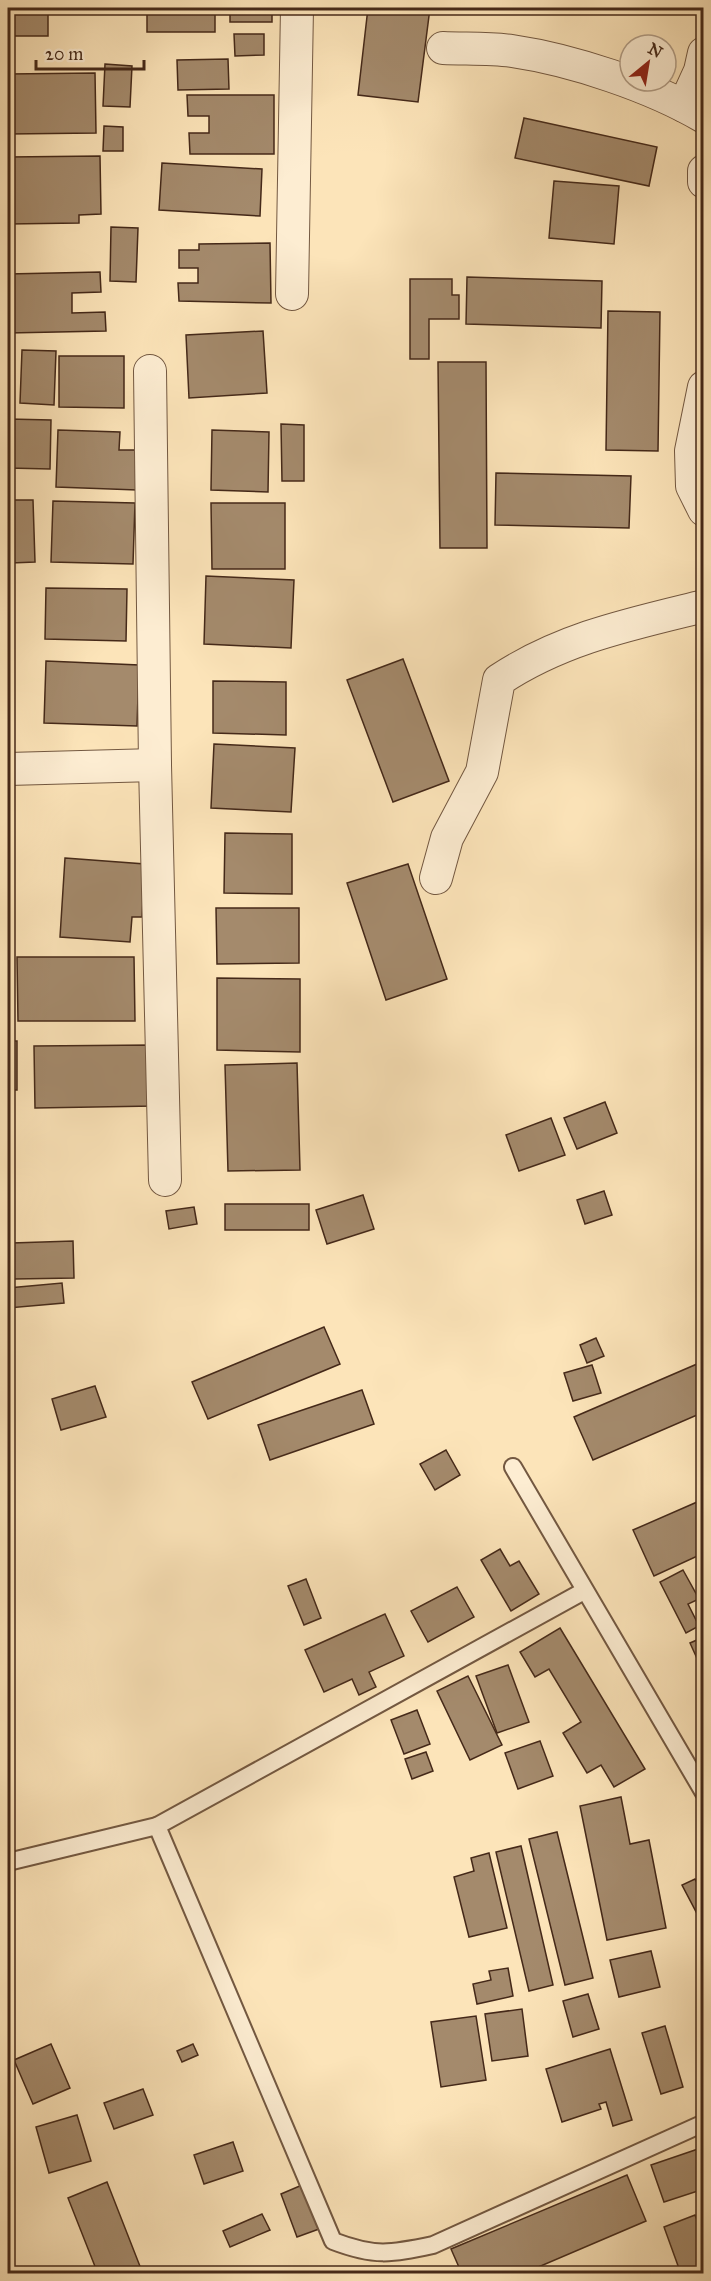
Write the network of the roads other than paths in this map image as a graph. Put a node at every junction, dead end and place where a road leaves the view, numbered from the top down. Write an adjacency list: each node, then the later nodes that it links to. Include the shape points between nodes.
1 (297, 8): 7 (street)
2 (443, 48): 4 (street, via 511,51 577,64)
3 (704, 53): 4 (street)
4 (694, 112)
5 (704, 171): 6 (street)
6 (704, 182)
7 (292, 294)
8 (150, 371): 12 (street)
9 (704, 387): 10 (street, via 691,451 692,486)
10 (704, 510)
11 (704, 606): 14 (street, via 616,627 531,658 499,680 482,772 447,838)
12 (155, 765): 13 (street); 15 (street)
13 (8, 769)
14 (436, 878)
15 (165, 1179)
16 (513, 1467): 17 (lane)
17 (584, 1591): 18 (lane); 19 (lane)
18 (704, 1793)
19 (157, 1826): 20 (lane); 21 (lane, via 333,2241 363,2252 394,2253 433,2245)
20 (8, 1862)
21 (704, 2123)

